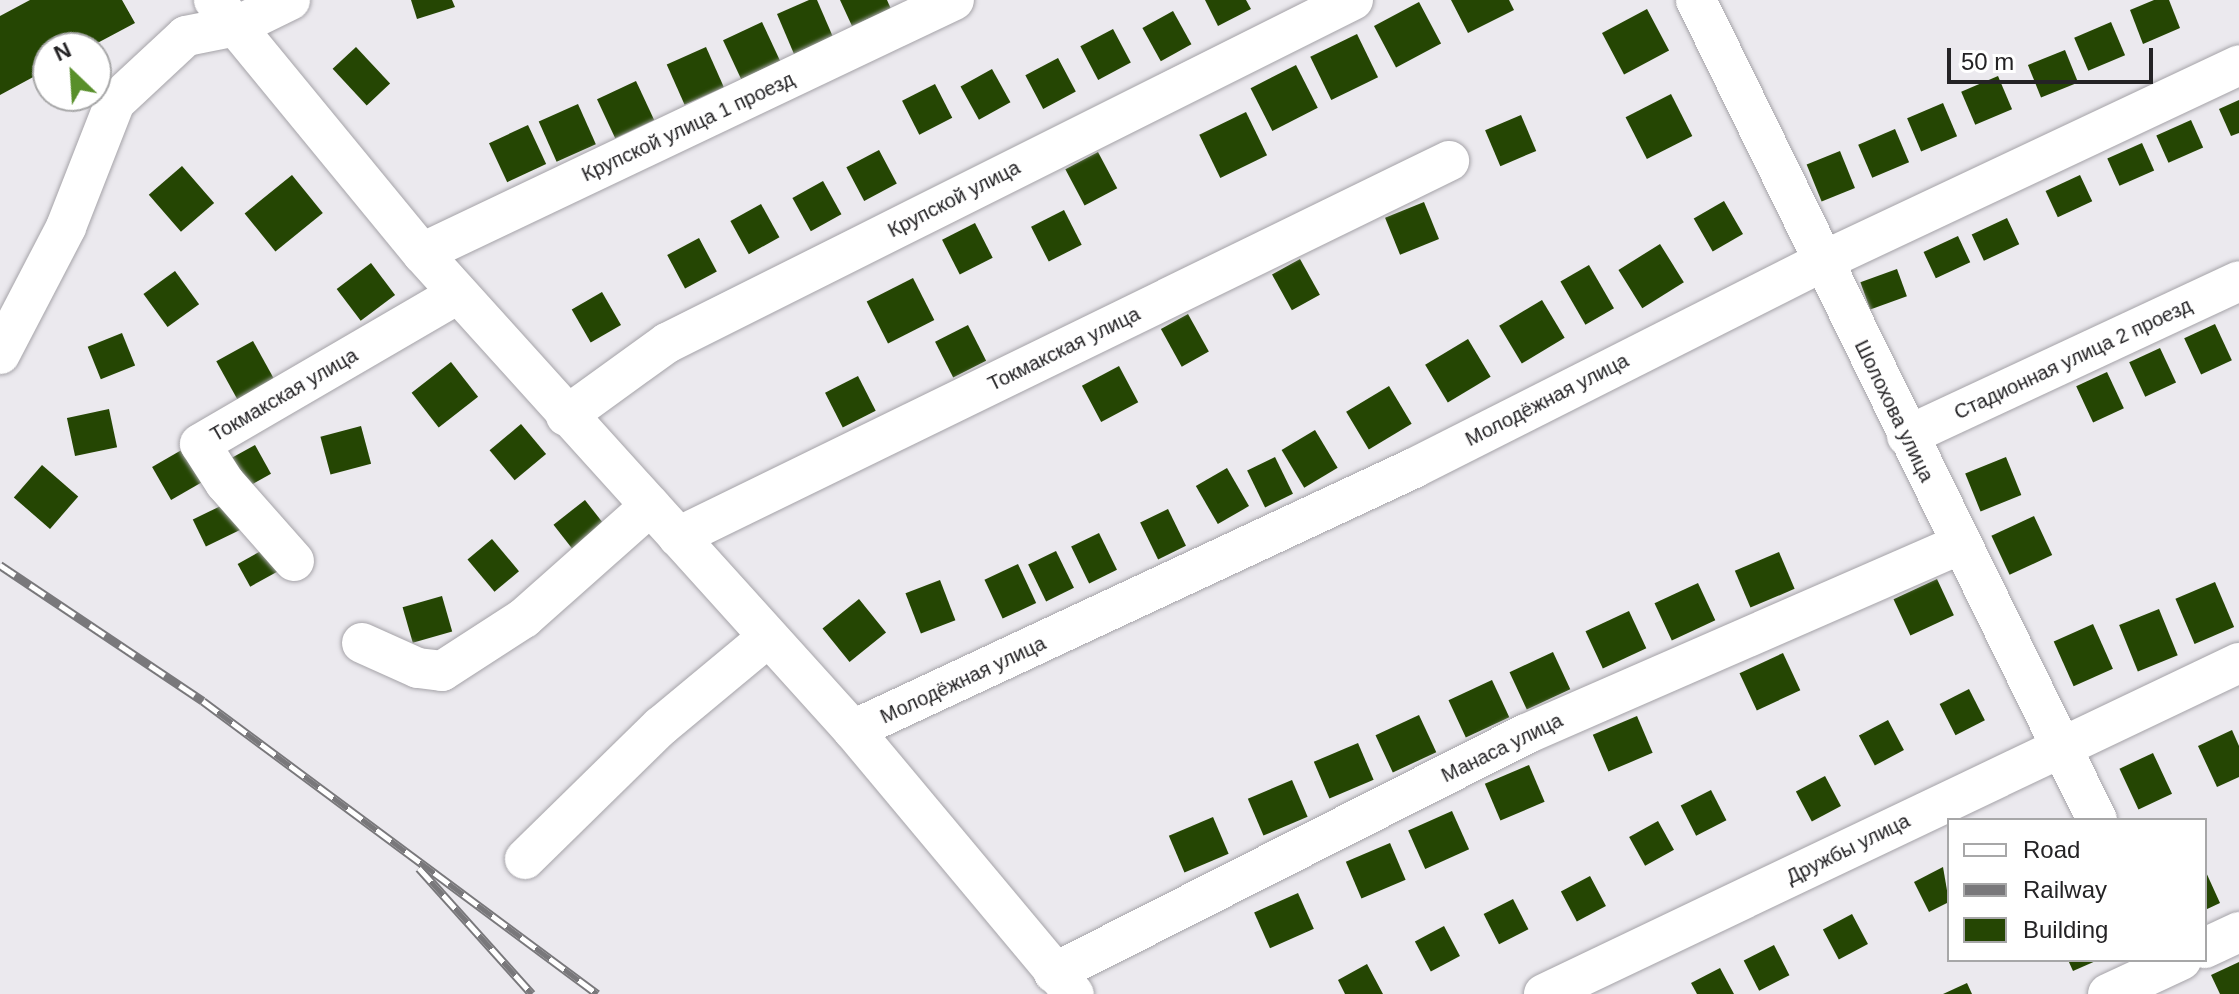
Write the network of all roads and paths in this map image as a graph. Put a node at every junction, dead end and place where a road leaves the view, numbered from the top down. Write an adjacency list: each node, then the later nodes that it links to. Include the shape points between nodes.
1 (290, 0): 5 (street)
2 (954, 0): 8 (street, Крупской улица 1 проезд)
3 (1353, 0): 13 (street, Крупской улица, via 667,343)
4 (1696, 0): 9 (street, Шолохова улица)
5 (226, 13): 8 (street); 12 (street, via 186,36 115,102 66,227)
6 (2239, 65): 9 (street, Молодёжная улица)
7 (1449, 161): 16 (street, Токмакская улица)
8 (422, 253): 11 (street)
9 (1821, 262): 14 (street, Шолохова улица); 22 (street, Молодёжная улица, via 1414,468)
10 (2239, 281): 14 (street, Стадионная улица 2 проезд)
11 (458, 294): 13 (street); 18 (street, Токмакская улица, via 200,444 225,483)
12 (0, 354)
13 (566, 416): 15 (street)
14 (1907, 436): 17 (street, Шолохова улица)
15 (650, 506): 16 (street); 20 (street, via 524,618 442,671 418,668)
16 (678, 537): 19 (street)
17 (1960, 544): 23 (street, Шолохова улица); 29 (street, Манаса улица, via 1526,734)
18 (294, 561)
19 (767, 638): 22 (street); 25 (street, via 661,726)
20 (362, 643)
21 (2239, 663): 23 (street, Дружбы улица)
22 (853, 730): 29 (street)
23 (2062, 747): 24 (street, Шолохова улица); 30 (street, Дружбы улица)
24 (2096, 818)
25 (525, 859)
26 (2239, 932): 27 (street)
27 (2207, 947)
28 (2172, 970): 31 (street)
29 (1064, 983)
30 (1544, 994)
31 (2108, 994)

